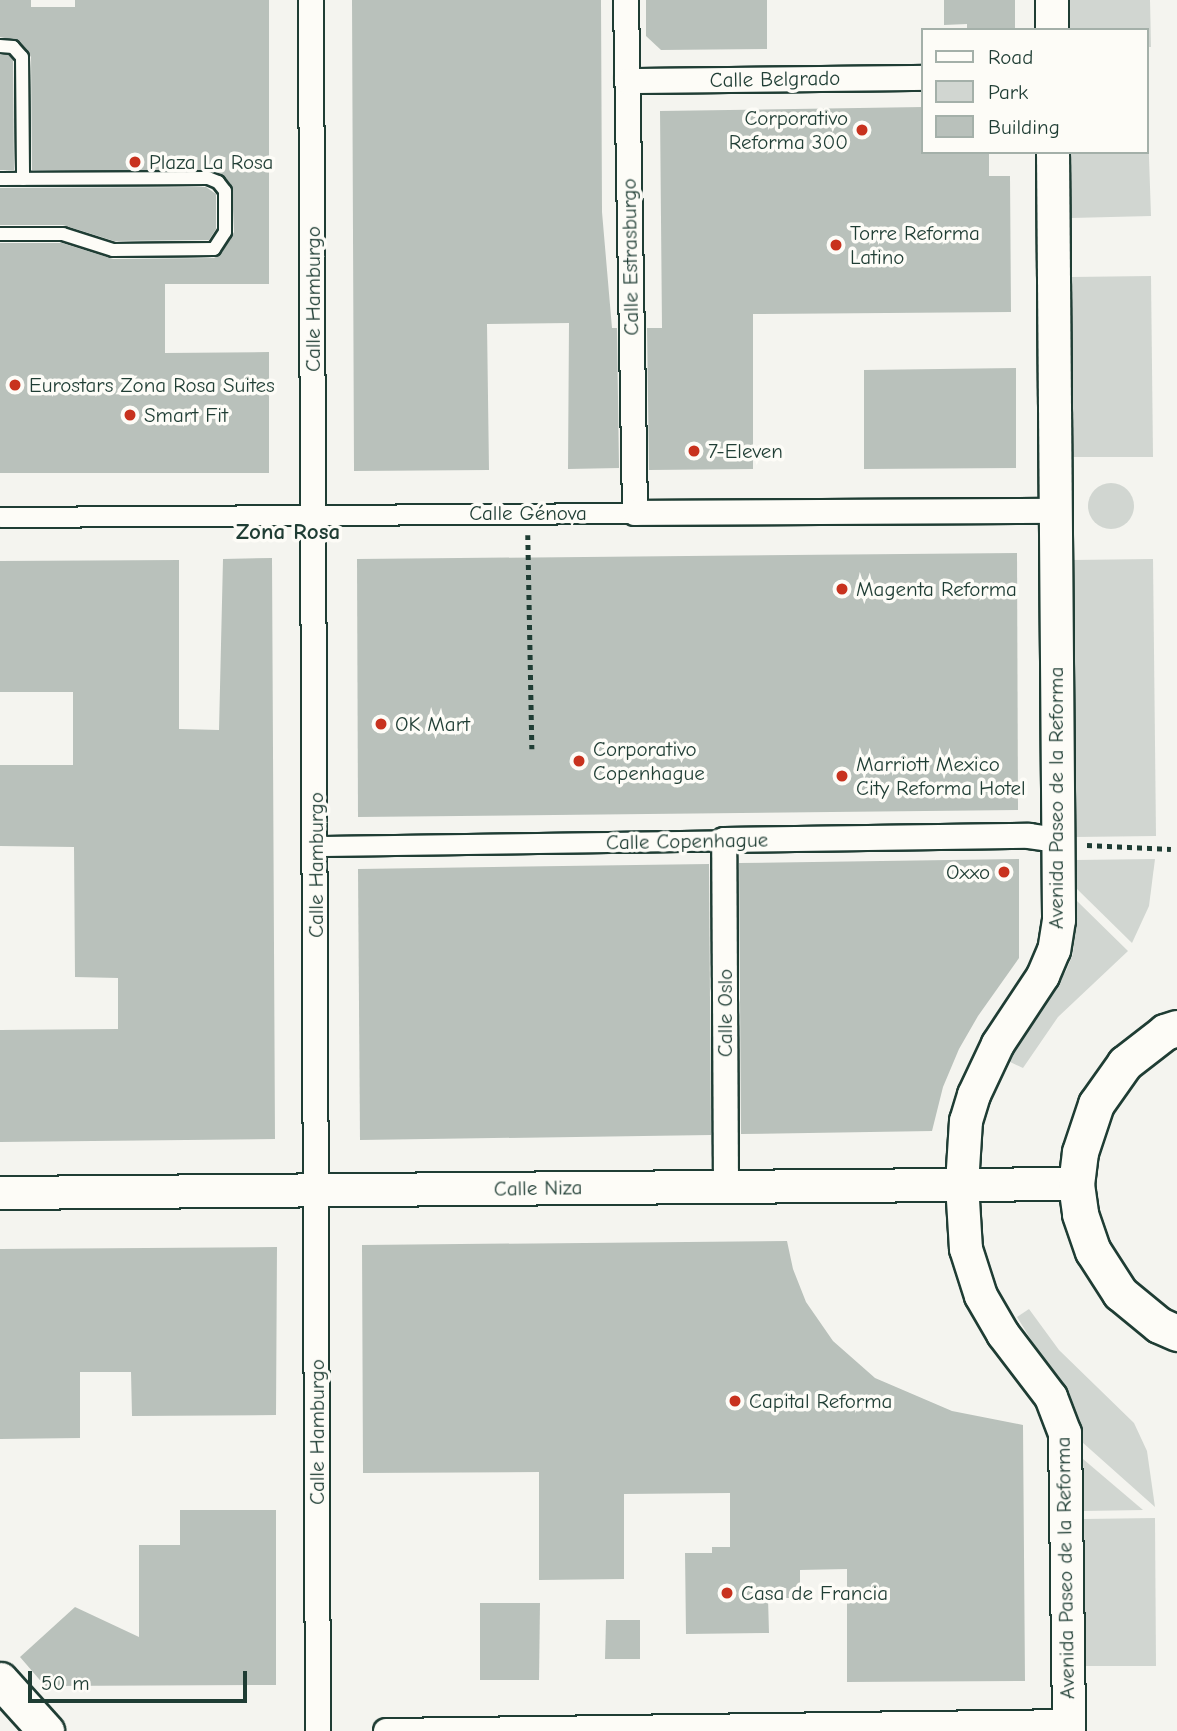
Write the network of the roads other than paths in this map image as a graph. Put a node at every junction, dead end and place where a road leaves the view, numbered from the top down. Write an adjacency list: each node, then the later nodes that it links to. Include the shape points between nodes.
1 (311, 0): 14 (street, Calle Hamburgo)
2 (626, 0): 7 (street, Calle Estrasburgo)
3 (1052, 0): 4 (street)
4 (1052, 28)
5 (0, 46): 10 (lane, via 13,47 22,57)
6 (922, 78): 7 (street, Calle Belgrado)
7 (627, 81): 13 (street, Calle Estrasburgo)
8 (1053, 154): 12 (street, Avenida Paseo de la Reforma)
9 (0, 179): 10 (lane)
10 (23, 179): 11 (lane, via 214,179 225,191 223,239 207,250 113,250 63,234)
11 (0, 234)
12 (1055, 511): 13 (street, Calle Génova); 17 (street, Avenida Paseo de la Reforma)
13 (635, 513): 14 (street, Calle Génova)
14 (315, 514): 15 (street, Calle Génova); 18 (street, Calle Hamburgo)
15 (0, 517)
16 (724, 840): 17 (street, Calle Copenhague, via 1029,836); 18 (street, Calle Copenhague); 22 (street, Calle Oslo)
17 (1058, 840): 20 (street, Avenida Paseo de la Reforma, via 1059,920 1054,950 983,1073 965,1121)
18 (315, 846): 23 (street, Calle Hamburgo)
19 (1177, 1028): 21 (main road, via 1125,1063 1096,1104 1080,1152)
20 (962, 1184): 21 (street, Calle Niza); 22 (street, Calle Niza); 27 (street, Avenida Paseo de la Reforma, via 966,1249 981,1296 1003,1334 1052,1398 1065,1433)
21 (1076, 1184): 25 (main road, via 1080,1214 1093,1251 1120,1293 1159,1325)
22 (726, 1186): 23 (street, Calle Niza)
23 (317, 1190): 24 (street, Calle Niza); 29 (street, Calle Hamburgo)
24 (0, 1193)
25 (1177, 1333)
26 (0, 1680): 28 (main road)
27 (1069, 1726): 30 (street)
28 (46, 1731)
29 (318, 1731)
30 (386, 1731)

